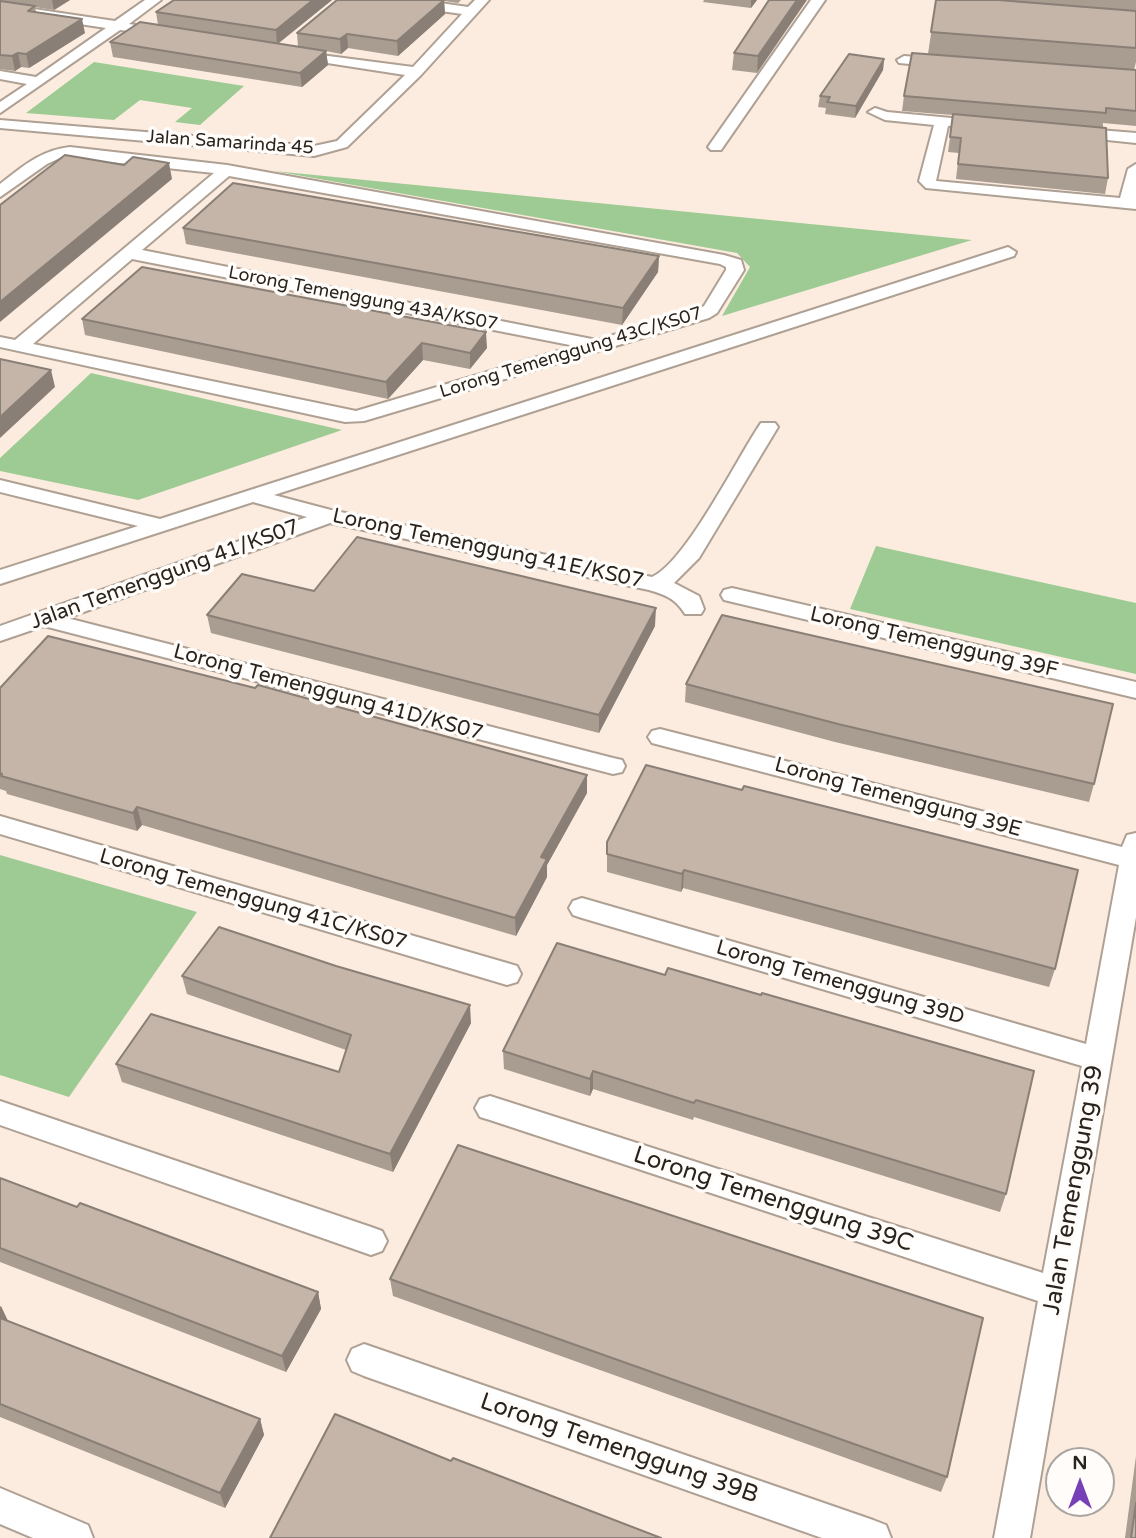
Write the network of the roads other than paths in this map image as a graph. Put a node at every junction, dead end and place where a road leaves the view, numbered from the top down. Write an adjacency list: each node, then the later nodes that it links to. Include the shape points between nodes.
1 (154, 0): 6 (street)
2 (391, 0): 4 (street)
3 (818, 0): 21 (street)
4 (476, 5): 11 (street, Jalan Samarinda 45)
5 (0, 8): 6 (street)
6 (117, 25): 7 (street); 13 (street)
7 (179, 35)
8 (285, 48): 11 (street)
9 (904, 60): 10 (street)
10 (958, 64)
11 (416, 72): 18 (street, Jalan Samarinda 45, via 342,144 314,151)
12 (0, 75): 13 (street)
13 (37, 81): 14 (street)
14 (0, 109)
15 (875, 112): 16 (street)
16 (942, 121): 17 (street); 25 (street, via 928,181 932,185)
17 (970, 123)
18 (0, 124)
19 (1053, 131): 20 (street)
20 (1136, 138)
21 (716, 147)
22 (1136, 169): 25 (street)
23 (227, 170): 24 (street, via 57,152); 27 (street); 29 (street, Lorong Temenggung 43C/KS07, via 735,264 711,309 703,314)
24 (0, 192)
25 (1131, 204)
26 (1009, 251): 33 (street)
27 (129, 254): 29 (street, Lorong Temenggung 43A/KS07); 30 (street)
28 (0, 342): 30 (street, Lorong Temenggung 43C/KS07)
29 (596, 345): 30 (street, Lorong Temenggung 43C/KS07, via 357,417)
30 (19, 346)
31 (768, 427): 37 (street, Lorong Temenggung 41E/KS07, via 688,558 668,578)
32 (0, 486): 35 (street)
33 (253, 496): 34 (street, Lorong Temenggung 41E/KS07); 35 (street)
34 (329, 516): 37 (street, Lorong Temenggung 41E/KS07); 40 (street, Jalan Temenggung 41/KS07)
35 (162, 525): 36 (street)
36 (0, 577)
37 (654, 584): 39 (street, via 678,592 691,601)
38 (733, 595): 42 (street, Lorong Temenggung 39F)
39 (693, 609)
40 (44, 619): 41 (street, Jalan Temenggung 41/KS07); 44 (street, Lorong Temenggung 41D/KS07)
41 (0, 634)
42 (1136, 690)
43 (660, 737): 46 (street, Lorong Temenggung 39E)
44 (613, 766)
45 (0, 825): 48 (street, Lorong Temenggung 41C/KS07)
46 (1135, 854): 49 (street, Jalan Temenggung 39)
47 (582, 908): 49 (street, Lorong Temenggung 39D)
48 (507, 974)
49 (1097, 1059): 53 (street, Jalan Temenggung 39)
50 (489, 1108): 53 (street, Lorong Temenggung 39C)
51 (0, 1114): 52 (street)
52 (371, 1241)
53 (1056, 1292): 58 (street, Jalan Temenggung 39)
54 (364, 1360): 57 (street, Lorong Temenggung 39B)
55 (0, 1506): 56 (street)
56 (75, 1538)
57 (873, 1538)
58 (1012, 1538)

